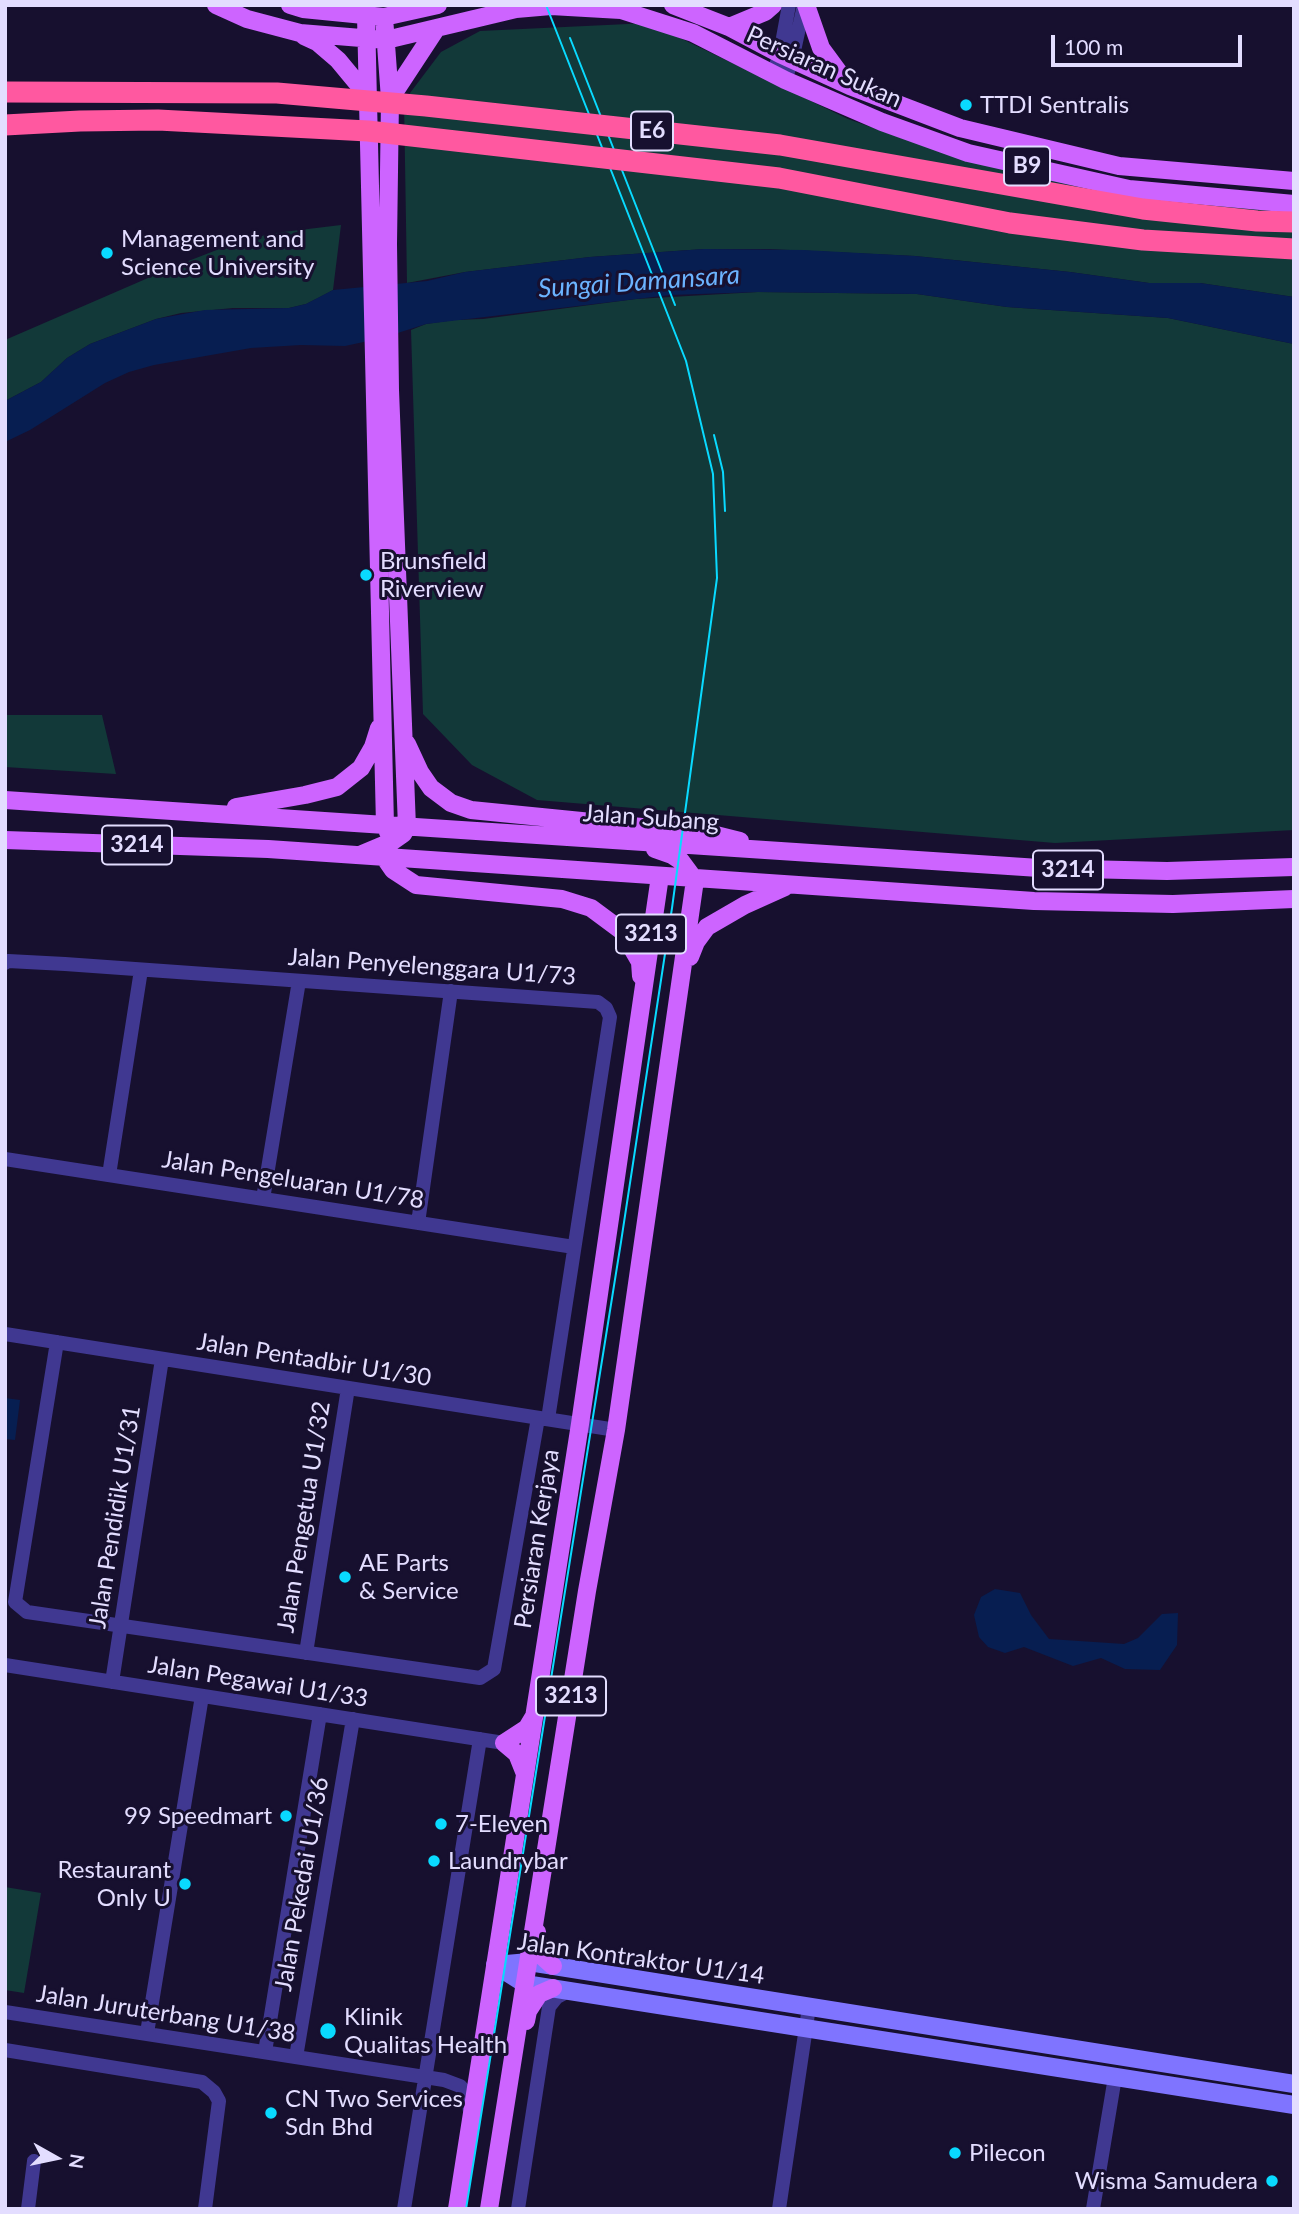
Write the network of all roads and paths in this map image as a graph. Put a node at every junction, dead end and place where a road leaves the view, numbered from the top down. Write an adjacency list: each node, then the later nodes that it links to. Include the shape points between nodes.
1 (216, 5): 11 (main road, Persiaran Sukan / B9)
2 (290, 5): 8 (main road)
3 (438, 5): 8 (main road)
4 (673, 5): 9 (main road, Persiaran Sukan / B9)
5 (772, 5): 9 (main road)
6 (789, 5): 14 (street)
7 (805, 5): 14 (street); 16 (main road, via 821,48)
8 (375, 16): 12 (main road); 13 (main road)
9 (729, 27): 14 (main road, Persiaran Sukan / B9)
10 (436, 29): 13 (main road, Persiaran Sukan / B9); 15 (main road, Persiaran Sukan / B9, via 516,9 621,10 693,33); 19 (main road)
11 (300, 33): 12 (main road, Persiaran Sukan / B9); 18 (main road, via 338,60)
12 (365, 39): 13 (main road, Persiaran Sukan / B9); 18 (main road)
13 (386, 40): 19 (main road)
14 (786, 57): 15 (street); 16 (main road, Persiaran Sukan / B9)
15 (779, 77): 22 (main road, Persiaran Sukan / B9, via 968,153 1129,189)
16 (850, 86): 21 (main road, Persiaran Sukan / B9, via 960,128 1119,166)
17 (5, 92): 23 (highway, E6, bridge, via 277,93 426,106 780,145 1143,209)
18 (367, 95): 24 (main road)
19 (390, 99): 24 (main road)
20 (5, 125): 25 (highway, E6, bridge, via 158,120 368,131 779,178 1010,223 1143,240)
21 (1294, 181)
22 (1294, 204)
23 (1294, 222)
24 (379, 243): 26 (main road)
25 (1294, 248)
26 (382, 390): 27 (main road); 28 (main road)
27 (382, 720): 30 (main road, via 361,768 337,788); 33 (main road)
28 (404, 737): 31 (main road); 36 (main road, via 431,788 451,803 471,810 712,834)
29 (5, 800): 30 (main road, 3214)
30 (204, 812): 33 (main road, 3214)
31 (407, 827): 33 (main road); 34 (main road, Jalan Subang / 3214)
32 (5, 840): 33 (main road, 3214, via 358,855)
33 (387, 841): 39 (main road, 3214, via 421,860); 48 (main road, via 393,870 415,885 562,900 591,908 622,931 640,962)
34 (629, 842): 35 (main road, Jalan Subang / 3214); 37 (main road)
35 (722, 848): 36 (main road, Jalan Subang / 3214); 37 (main road)
36 (762, 850): 38 (main road, Jalan Subang / 3214, via 1066,870)
37 (681, 861): 39 (main road); 40 (main road)
38 (1294, 867)
39 (660, 876): 40 (main road, 3214); 48 (main road, Persiaran Kerjaya / 3213)
40 (695, 880): 41 (main road, 3214); 45 (main road, 3213)
41 (788, 886): 42 (main road, 3214, via 1034,901 1173,904); 45 (main road, via 707,927)
42 (1294, 899)
43 (5, 962): 44 (street, Jalan Penyelenggara U1/73)
44 (141, 970): 46 (street, Jalan Penyelenggara U1/73); 50 (street)
45 (681, 980): 60 (main road, 3213)
46 (299, 981): 47 (street, Jalan Penyelenggara U1/73); 51 (street)
47 (452, 991): 52 (street); 53 (street, Jalan Penyelenggara U1/73, via 598,1002 606,1008 610,1017)
48 (643, 992): 59 (main road, Persiaran Kerjaya / 3213)
49 (5, 1159): 50 (street, Jalan Pengeluaran U1/78)
50 (109, 1175): 51 (street, Jalan Pengeluaran U1/78)
51 (262, 1199): 52 (street, Jalan Pengeluaran U1/78)
52 (418, 1223): 53 (street, Jalan Pengeluaran U1/78)
53 (574, 1247): 58 (street, Jalan Penyelenggara U1/73)
54 (5, 1334): 55 (street, Jalan Pentadbir U1/30)
55 (57, 1342): 56 (street, Jalan Pentadbir U1/30); 61 (street, via 15,1602 27,1612)
56 (162, 1359): 57 (street, Jalan Pentadbir U1/30); 61 (street, Jalan Pendidik U1/31)
57 (348, 1388): 58 (street, Jalan Pentadbir U1/30); 62 (street, Jalan Pengetua U1/32)
58 (543, 1419): 59 (street, Jalan Pentadbir U1/30); 62 (street, via 494,1669 480,1678)
59 (580, 1424): 60 (street, Jalan Pentadbir U1/30); 67 (main road, Persiaran Kerjaya / 3213)
60 (616, 1430): 72 (main road, 3213)
61 (121, 1626): 62 (street); 64 (street, Jalan Pendidik U1/31)
62 (306, 1653)
63 (5, 1665): 64 (street, Jalan Pegawai U1/33)
64 (112, 1682): 65 (street, Jalan Pegawai U1/33)
65 (202, 1696): 66 (street, Jalan Pegawai U1/33); 81 (street)
66 (320, 1714): 68 (street, Jalan Pegawai U1/33); 84 (street)
67 (534, 1715): 70 (main road, via 527,1728); 71 (main road, Persiaran Kerjaya / 3213)
68 (353, 1719): 69 (street, Jalan Pegawai U1/33); 85 (street, Jalan Pekedai U1/36)
69 (480, 1739): 70 (street, Jalan Pegawai U1/33); 86 (street)
70 (504, 1743): 71 (main road, via 517,1754)
71 (525, 1776): 74 (main road, Persiaran Kerjaya / 3213)
72 (544, 1866): 73 (main road, 3213); 75 (main road, via 538,1947)
73 (528, 1962): 74 (street, Jalan Kontraktor U1/14); 75 (street, Jalan Kontraktor U1/14); 76 (main road, 3213)
74 (495, 1965): 76 (street, Jalan Kontraktor U1/14); 82 (main road, Persiaran Kerjaya / 3213)
75 (553, 1966): 78 (street, Jalan Kontraktor U1/14)
76 (525, 1984): 77 (street, Jalan Kontraktor U1/14); 90 (main road, 3213)
77 (561, 1990): 80 (street, Jalan Kontraktor U1/14); 90 (main road, via 539,1994 528,2011); 99 (street, via 549,2007)
78 (809, 2007): 80 (street); 89 (street, Jalan Kontraktor U1/14)
79 (5, 2012): 81 (street, Jalan Juruterbang U1/38)
80 (806, 2028): 87 (street, Jalan Kontraktor U1/14); 100 (street)
81 (147, 2033): 84 (street, Jalan Juruterbang U1/38)
82 (485, 2034): 88 (street, Jalan Juruterbang U1/38, via 475,2068 464,2078); 92 (main road, Persiaran Kerjaya / 3213)
83 (5, 2050): 95 (street, via 202,2082 219,2101)
84 (265, 2052): 85 (street, Jalan Juruterbang U1/38)
85 (296, 2057): 86 (street, Jalan Juruterbang U1/38)
86 (424, 2077): 88 (street, Jalan Juruterbang U1/38); 96 (street)
87 (1115, 2077): 91 (street, Jalan Kontraktor U1/14); 101 (street)
88 (444, 2080): 92 (street, via 468,2095)
89 (1294, 2084)
90 (506, 2103): 98 (main road, 3213)
91 (1294, 2105)
92 (466, 2155): 97 (main road, Persiaran Kerjaya / 3213)
93 (34, 2161): 94 (street)
94 (28, 2209)
95 (205, 2209)
96 (404, 2209)
97 (457, 2209)
98 (489, 2209)
99 (518, 2209)
100 (779, 2209)
101 (1093, 2209)

